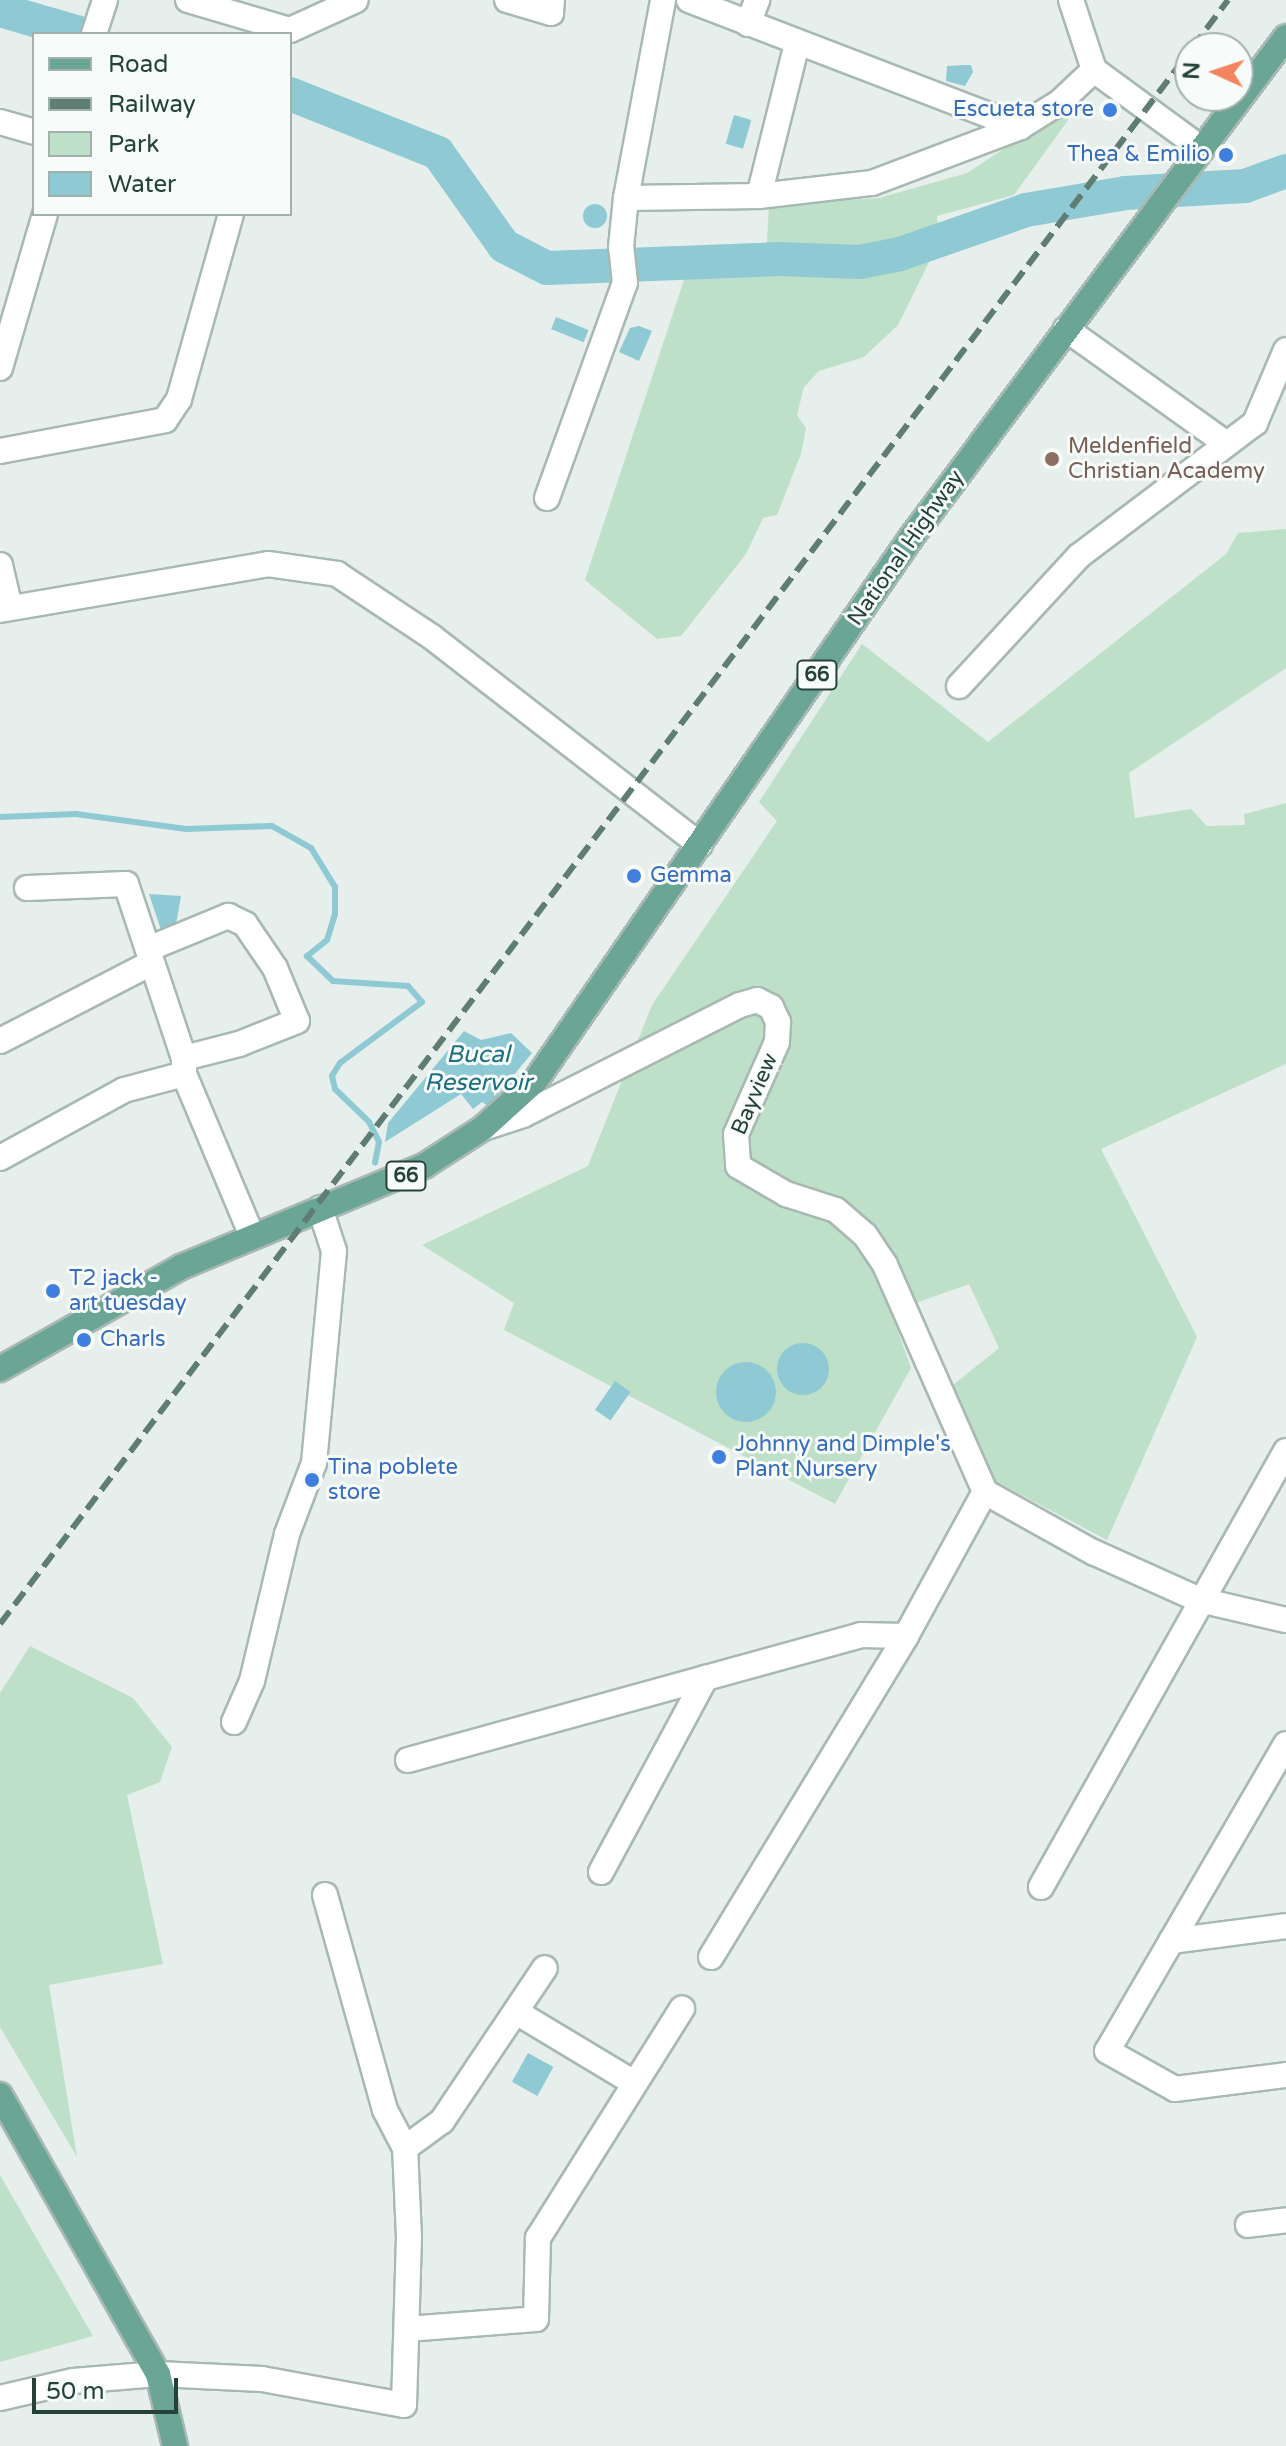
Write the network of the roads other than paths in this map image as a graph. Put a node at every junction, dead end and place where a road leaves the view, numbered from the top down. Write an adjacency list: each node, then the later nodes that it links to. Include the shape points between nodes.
1 (188, 0): 2 (street, via 290,30)
2 (356, 0)
3 (507, 0): 4 (street, via 551,13)
4 (552, 0)
5 (663, 0): 20 (street)
6 (689, 0): 10 (street)
7 (757, 0): 10 (street)
8 (104, 3): 11 (street)
9 (1065, 3): 14 (street)
10 (748, 24): 13 (street)
11 (95, 32)
12 (1286, 37): 18 (main road, National Highway / 66)
13 (797, 44): 16 (street); 19 (street)
14 (1094, 70): 16 (street, via 1060,102); 18 (street)
15 (0, 122): 17 (street)
16 (1020, 127): 19 (street, via 872,183)
17 (32, 131)
18 (1202, 149): 23 (main road, National Highway / 66)
19 (759, 196): 20 (street)
20 (626, 198): 28 (street, via 621,247 625,283)
21 (44, 216): 25 (street)
22 (230, 216): 27 (street, via 179,399 165,420)
23 (1066, 329): 26 (street); 32 (main road, National Highway / 66, via 913,535)
24 (1286, 350): 26 (street, via 1255,423)
25 (0, 368)
26 (1225, 443): 31 (street, via 1079,556)
27 (0, 451)
28 (547, 498)
29 (0, 565): 30 (street)
30 (5, 609): 32 (street, via 268,564 337,574 432,637)
31 (959, 686)
32 (700, 845): 37 (main road, National Highway / 66, via 551,1062)
33 (27, 888): 34 (street, via 126,884)
34 (150, 956): 35 (street); 36 (street); 36 (street, via 228,916 245,924 275,968 297,1021)
35 (0, 1041)
36 (184, 1066): 38 (street, via 124,1090); 40 (street)
37 (483, 1128): 39 (main road, National Highway / 66, via 397,1180); 43 (street, Bayview, via 523,1115 740,1005 757,1000 771,1007 778,1022 777,1042 736,1134 734,1156 744,1173 836,1210 865,1235 885,1265)
38 (0, 1158)
39 (320, 1208): 40 (main road, National Highway / 66); 48 (street, via 334,1251 314,1463 287,1534 252,1681)
40 (252, 1236): 41 (main road, National Highway / 66, via 181,1267)
41 (0, 1369)
42 (1286, 1451): 44 (street)
43 (985, 1492): 44 (street, via 1093,1552); 46 (street)
44 (1200, 1600): 45 (street); 53 (street)
45 (1286, 1620)
46 (906, 1636): 47 (street, via 861,1635); 57 (street)
47 (706, 1677): 50 (street); 52 (street)
48 (234, 1722)
49 (1286, 1744): 51 (street)
50 (408, 1760)
51 (1277, 1774): 56 (street)
52 (601, 1872)
53 (1041, 1887)
54 (325, 1895): 64 (street, via 385,2110)
55 (1286, 1926): 56 (street)
56 (1171, 1941): 61 (street, via 1107,2051 1175,2089)
57 (711, 1957)
58 (545, 1968): 60 (street)
59 (682, 2008): 62 (street)
60 (516, 2012): 62 (street); 64 (street, via 442,2121)
61 (1286, 2075)
62 (634, 2083): 67 (street, via 538,2238 536,2319)
63 (0, 2095): 68 (main road)
64 (405, 2148): 67 (street)
65 (1286, 2220): 66 (street)
66 (1248, 2225)
67 (407, 2329): 68 (street, via 404,2405 262,2379)
68 (158, 2374): 69 (street, via 73,2381); 70 (main road)
69 (0, 2398)
70 (175, 2446)

